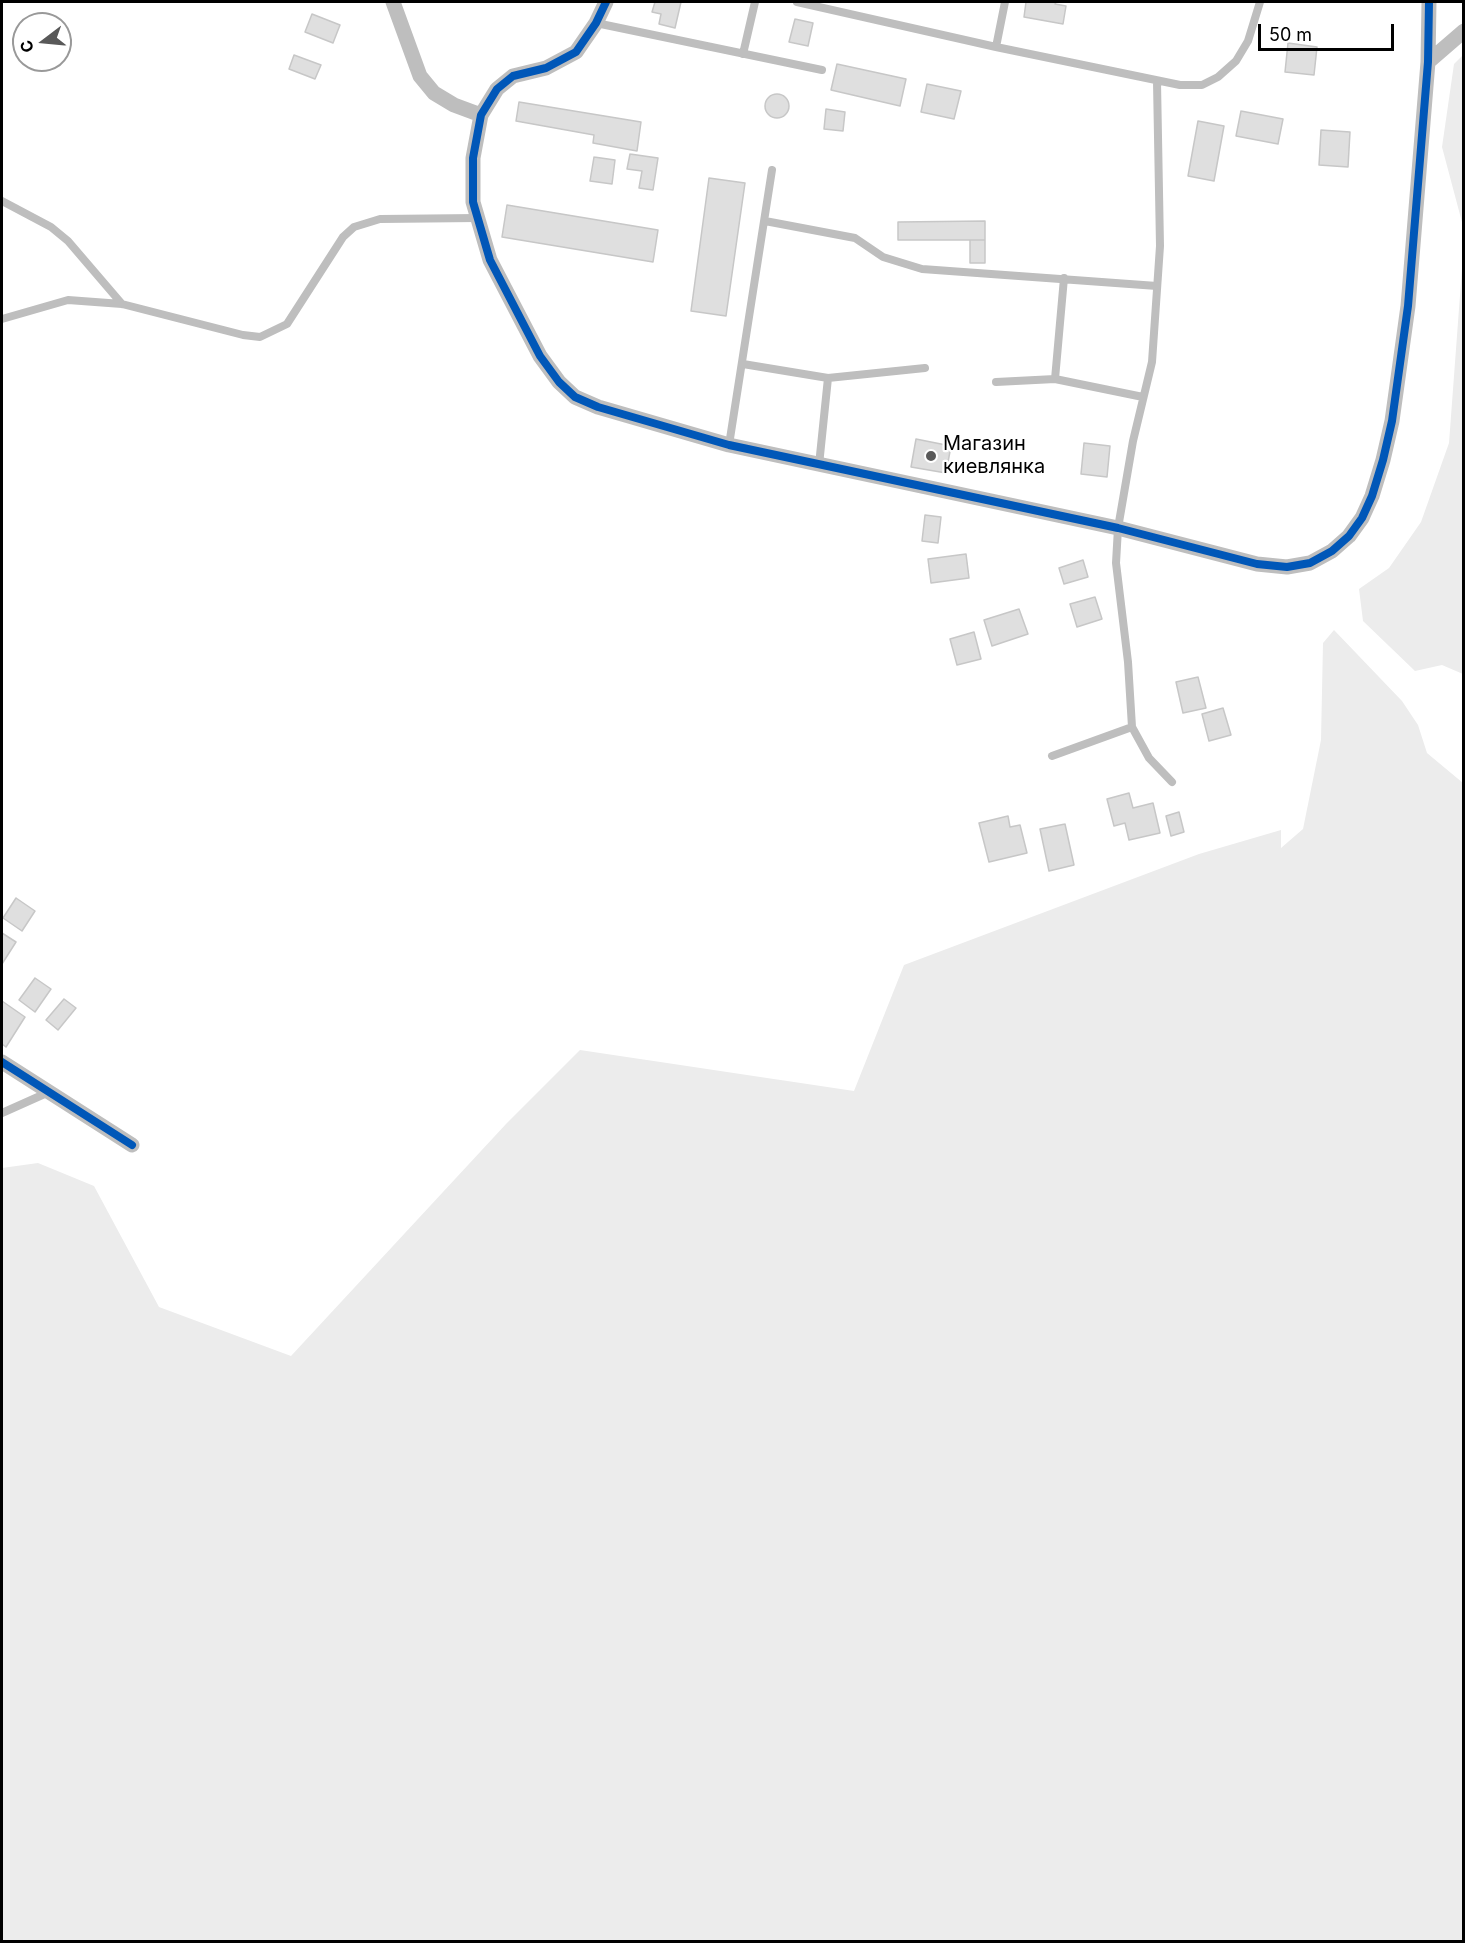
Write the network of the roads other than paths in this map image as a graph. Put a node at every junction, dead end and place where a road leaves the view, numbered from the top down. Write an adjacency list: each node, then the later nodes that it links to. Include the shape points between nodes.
1 (393, 2): 15 (street, via 420,76 434,93)
2 (606, 2): 8 (street)
3 (755, 2): 11 (lane)
4 (797, 2): 10 (lane)
5 (1005, 2): 10 (lane)
6 (1260, 2): 14 (lane, via 1248,41 1236,61 1218,77 1202,85)
7 (1428, 2): 12 (street)
8 (596, 23): 11 (lane); 15 (street, via 576,52 562,62 526,71 503,83)
9 (1464, 31): 12 (street)
10 (996, 47): 14 (lane)
11 (743, 54): 13 (lane)
12 (1428, 62): 32 (street, via 1400,369 1383,460 1362,518 1332,551 1310,563 1287,567 1257,564)
13 (822, 70)
14 (1157, 82): 21 (lane)
15 (481, 115): 18 (street, via 473,158)
16 (772, 170): 19 (lane)
17 (2, 201): 22 (lane, via 51,227)
18 (477, 218): 22 (lane, via 380,219 354,227 343,237 287,324 260,337); 30 (street, via 501,284 540,356 576,398)
19 (765, 221): 20 (lane, via 855,238 883,257 922,269); 24 (lane)
20 (1064, 278): 21 (lane); 27 (lane)
21 (1157, 286): 29 (lane, via 1152,362)
22 (122, 304): 23 (lane, via 68,300)
23 (2, 319)
24 (743, 364): 26 (lane); 30 (lane)
25 (925, 368): 26 (lane)
26 (828, 378): 31 (lane)
27 (1055, 380): 28 (lane); 29 (lane)
28 (996, 382)
29 (1143, 397): 32 (lane)
30 (729, 445): 31 (street)
31 (819, 465): 32 (street)
32 (1118, 528): 33 (lane, via 1118,593)
33 (1132, 727): 34 (lane); 35 (lane, via 1149,758)
34 (1052, 756)
35 (1172, 782)
36 (2, 1062): 37 (street)
37 (49, 1092): 38 (lane); 39 (street)
38 (2, 1113)
39 (132, 1145)

